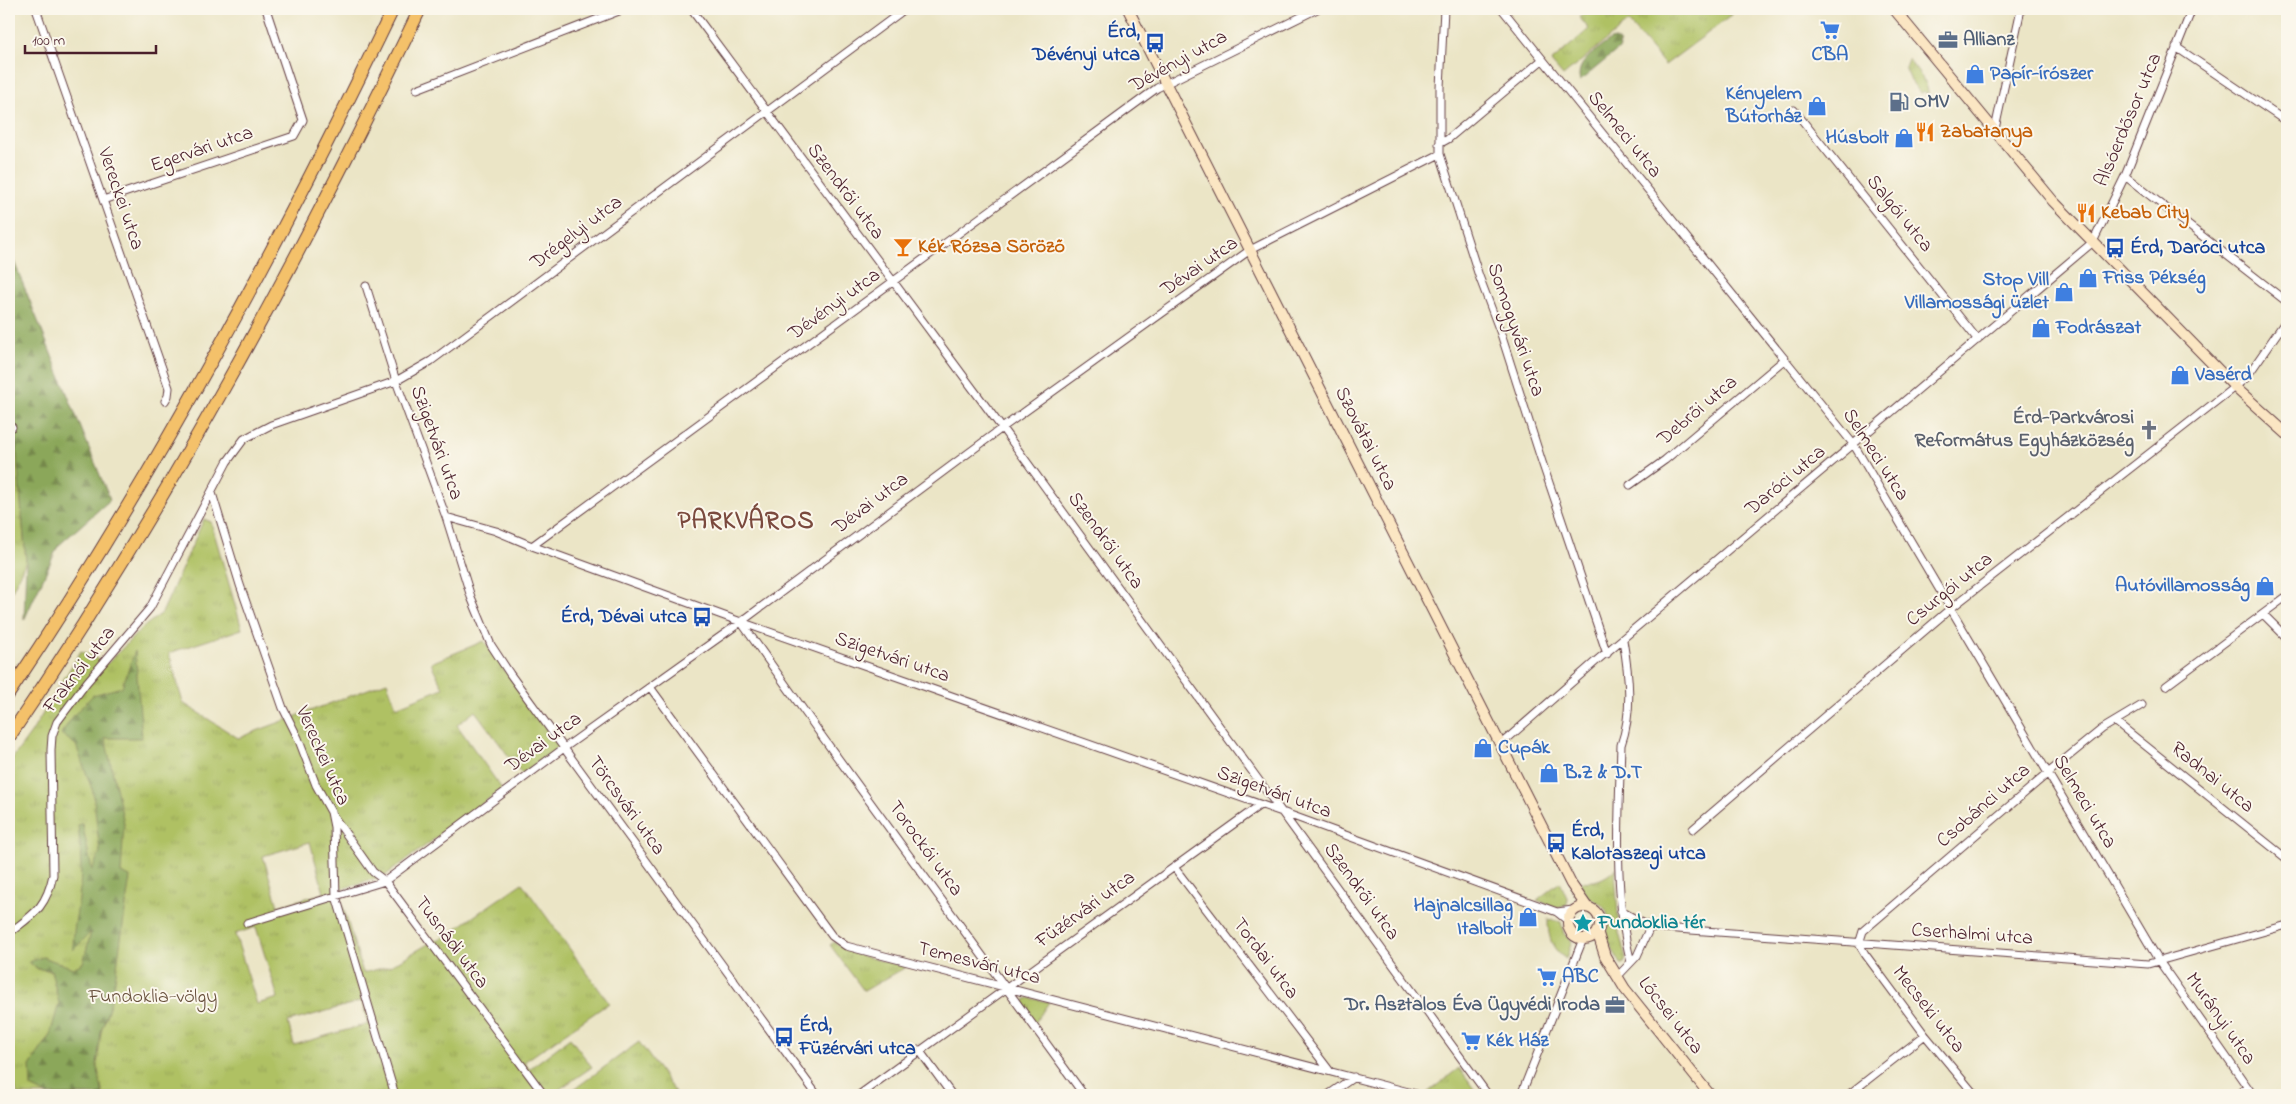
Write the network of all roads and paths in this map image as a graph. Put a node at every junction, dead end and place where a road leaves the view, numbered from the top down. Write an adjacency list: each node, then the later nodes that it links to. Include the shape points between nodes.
1 (36, 9): 26 (street, Vereckei utca)
2 (266, 9): 26 (street, Egervári utca, via 303,120 294,136)
3 (393, 9): 55 (highway, via 303,190 195,392 75,594)
4 (420, 9): 58 (highway, via 328,197 227,384 96,607)
5 (624, 9): 18 (street)
6 (691, 9): 20 (street, Szendrői utca)
7 (905, 9): 20 (street, Drégelyi utca)
8 (1128, 9): 17 (street, Szovátai utca)
9 (1317, 9): 17 (street, Dévényi utca)
10 (1444, 9): 23 (street, Somogyvári utca)
11 (1502, 9): 16 (street, Selmeci utca)
12 (1894, 9): 22 (street)
13 (2021, 9): 22 (street)
14 (2192, 9): 15 (street, Alsóerdősor utca)
15 (2176, 47): 21 (street); 25 (street, Alsóerdősor utca)
16 (1542, 60): 23 (street); 34 (street, Selmeci utca)
17 (1165, 84): 28 (street, Szovátai utca); 29 (street, Dévényi utca)
18 (417, 89)
19 (1794, 110): 33 (street, Salgói utca)
20 (765, 111): 29 (street, Szendrői utca); 35 (street, Drégelyi utca, via 431,362)
21 (2287, 122)
22 (1995, 129): 27 (street, via 2053,201)
23 (1439, 144): 24 (street, Somogyvári utca)
24 (1440, 154): 28 (street, Dévai utca); 52 (street, Somogyvári utca)
25 (2125, 176): 27 (street, Alsóerdősor utca); 31 (street)
26 (103, 200): 37 (street, Vereckei utca, via 168,388)
27 (2093, 242): 33 (street, Daróci utca); 36 (street)
28 (1250, 250): 38 (street, Dévai utca); 59 (street, Szovátai utca)
29 (891, 280): 38 (street, Szendrői utca); 45 (street, Dévényi utca)
30 (366, 286): 35 (street, Szigetvári utca)
31 (2287, 302)
32 (2287, 319): 36 (street, Csurgói utca, via 2246,378)
33 (1978, 340): 41 (street, Daróci utca)
34 (1785, 359): 41 (street, Selmeci utca); 42 (street, Debrői utca, via 1665,460)
35 (396, 381): 40 (street, Drégelyi utca, via 271,425); 44 (street, Szigetvári utca)
36 (2234, 386): 39 (street); 47 (street, Csurgói utca)
37 (165, 401)
38 (1002, 428): 49 (street, Dévai utca); 64 (street, Szendrői utca)
39 (2287, 434)
40 (244, 439): 43 (street, Fraknói utca, via 227,462)
41 (1854, 445): 47 (street, Selmeci utca); 51 (street, Daróci utca)
42 (1630, 485)
43 (212, 493): 63 (street, Vereckei utca, via 279,700); 80 (street, Fraknói utca, via 150,608 57,722 51,750 53,875 50,892 42,906)
44 (446, 517): 45 (street, Szigetvári utca, via 496,531); 60 (street, Törcsvári utca, via 471,596 491,645)
45 (532, 546): 49 (street, Szigetvári utca)
46 (2287, 596): 48 (street)
47 (1950, 609): 61 (street, Selmeci utca); 65 (street, Csurgói utca)
48 (2262, 614): 50 (street); 53 (street)
49 (741, 622): 54 (street, Dévai utca); 62 (street, Szigetvári utca); 87 (street, Torockói utca)
50 (2287, 638)
51 (1623, 640): 52 (street, Daróci utca); 73 (street, via 1629,689 1626,730 1621,745)
52 (1607, 654): 59 (street, Daróci utca)
53 (2166, 686)
54 (650, 687): 60 (street, Dévai utca); 87 (street, Temesvári utca, via 832,936 854,949)
55 (9, 693)
56 (2142, 705): 57 (street, Csobánci utca)
57 (2116, 722): 61 (street, Csobánci utca, via 2102,729); 66 (street, Radnai utca)
58 (9, 737)
59 (1500, 745): 69 (street, Szovátai utca)
60 (564, 748): 68 (street, Dévai utca); 95 (street, Törcsvári utca)
61 (2048, 773): 82 (street, Csobánci utca, via 1863,931); 84 (street, Selmeci utca)
62 (1260, 804): 64 (street, Szigetvári utca); 67 (street, Füzérvári utca)
63 (331, 812): 68 (street, Tusnádi utca, via 373,872); 70 (street, Vereckei utca)
64 (1282, 812): 74 (street, Szigetvári utca); 101 (street, Szendrői utca)
65 (1693, 828)
66 (2287, 859)
67 (1174, 867): 87 (street, Füzérvári utca); 90 (street, Tordai utca)
68 (385, 881): 70 (street, Dévai utca); 94 (street, Tusnádi utca)
69 (1571, 884): 71 (street); 72 (street)
70 (336, 896): 76 (street, Dévai utca); 93 (street, Vereckei utca)
71 (1587, 907): 72 (street); 79 (street, via 1598,915 1600,925)
72 (1573, 910): 74 (street, Szigetvári utca); 75 (street)
73 (1621, 911): 78 (street, Cserhalmi utca); 85 (street)
74 (1557, 912): 75 (street, Szigetvári utca)
75 (1568, 921): 81 (street, via 1569,930)
76 (247, 923)
77 (2287, 925): 84 (street, Cserhalmi utca)
78 (1650, 927): 82 (street, Cserhalmi utca); 85 (street)
79 (1597, 931): 81 (street); 83 (street, Lőcsei utca)
80 (9, 933)
81 (1582, 938): 83 (street, Lőcsei utca); 102 (street)
82 (1859, 944): 84 (street, Cserhalmi utca, via 2148,964); 88 (street, Mecseki utca)
83 (1605, 956): 86 (street, Lőcsei utca)
84 (2159, 961): 92 (street, Murányi utca)
85 (1631, 962): 86 (street)
86 (1617, 977): 103 (street, Lőcsei utca)
87 (1007, 988): 89 (street, Füzérvári utca); 90 (street, Temesvári utca); 98 (street, Torockói utca)
88 (1925, 1035): 104 (street); 105 (street, Mecseki utca)
89 (919, 1050): 96 (street, Füzérvári utca); 97 (street)
90 (1329, 1070): 91 (street, Temesvári utca)
91 (1354, 1077): 99 (street); 100 (street, Temesvári utca)
92 (2248, 1087): 106 (street); 107 (street, Murányi utca)
93 (395, 1095)
94 (544, 1095)
95 (817, 1095)
96 (859, 1095)
97 (952, 1095)
98 (1084, 1095)
99 (1328, 1095)
100 (1420, 1095)
101 (1488, 1095)
102 (1521, 1095)
103 (1710, 1095)
104 (1848, 1095)
105 (1975, 1095)
106 (2237, 1095)
107 (2253, 1095)

